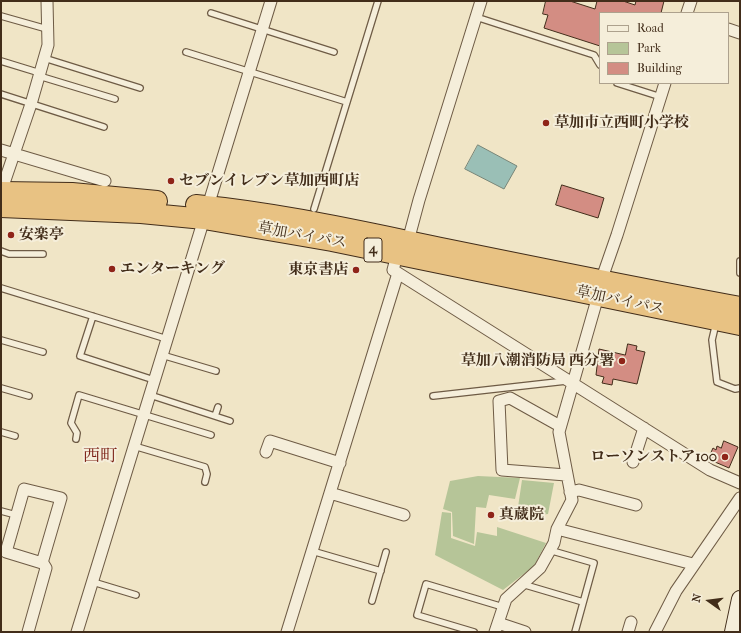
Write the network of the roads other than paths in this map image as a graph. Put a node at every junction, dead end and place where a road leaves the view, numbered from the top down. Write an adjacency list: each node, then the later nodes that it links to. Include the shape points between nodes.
1 (47, 1): 10 (street)
2 (271, 1): 11 (street)
3 (378, 1): 27 (lane)
4 (481, 1): 9 (street)
5 (691, 1): 6 (street)
6 (687, 12)
7 (211, 13): 11 (lane)
8 (1, 16): 10 (lane)
9 (476, 17): 18 (lane, via 594,55); 39 (street)
10 (47, 29): 16 (street, via 48,45)
11 (262, 29): 15 (lane); 19 (street)
12 (729, 29): 13 (street)
13 (740, 33)
14 (186, 52): 19 (lane)
15 (334, 52)
16 (44, 58): 20 (street); 23 (lane)
17 (1, 61): 20 (lane)
18 (599, 64)
19 (249, 72): 27 (lane); 36 (street)
20 (39, 75): 26 (lane); 28 (street)
21 (620, 84): 25 (lane)
22 (665, 84): 25 (street)
23 (140, 88)
24 (1, 94): 28 (lane)
25 (660, 97): 43 (street)
26 (115, 99)
27 (347, 102): 35 (lane)
28 (31, 104): 29 (lane); 31 (street)
29 (104, 127)
30 (1, 150): 31 (street)
31 (14, 154): 32 (street); 33 (street)
32 (104, 181)
33 (1, 192): 36 (highway, 草加バイパス / 4, via 72,193)
34 (1, 207): 36 (highway, 草加バイパス / 4, via 53,212)
35 (314, 209)
36 (206, 213): 39 (highway, 草加バイパス / 4); 48 (street)
37 (1, 252): 38 (lane)
38 (43, 254)
39 (401, 257): 43 (highway, 草加バイパス / 4); 54 (street); 72 (street)
40 (740, 261): 41 (lane)
41 (740, 273)
42 (1, 288): 45 (lane)
43 (599, 288): 44 (highway, 草加バイパス / 4); 46 (highway, 草加バイパス / 4); 54 (street)
44 (740, 307)
45 (93, 316): 48 (lane); 53 (lane, via 80,356)
46 (716, 321): 47 (highway, 草加バイパス / 4); 56 (lane, via 712,340 717,382 735,389)
47 (740, 326)
48 (167, 338): 51 (street)
49 (1, 340): 50 (lane)
50 (43, 352)
51 (162, 355): 52 (lane); 53 (street)
52 (216, 371)
53 (154, 380): 57 (street)
54 (571, 382): 59 (lane); 64 (street); 65 (street)
55 (1, 388): 58 (lane)
56 (740, 388)
57 (150, 395): 61 (street); 62 (lane)
58 (29, 396)
59 (433, 396)
60 (218, 407): 62 (lane)
61 (144, 415): 67 (lane); 69 (lane, via 79,395 71,422 77,433); 70 (street)
62 (215, 416): 63 (lane)
63 (230, 421)
64 (560, 426): 74 (street); 74 (street, via 510,398 499,401 502,470)
65 (644, 428): 73 (street); 76 (street, via 710,470)
66 (1, 432): 68 (lane)
67 (210, 435)
68 (15, 436)
69 (76, 439)
70 (134, 446): 75 (lane, via 205,467 208,474); 91 (street)
71 (266, 452): 72 (street, via 270,442)
72 (340, 462): 78 (street)
73 (633, 462)
74 (566, 474): 77 (street)
75 (205, 482)
76 (740, 483)
77 (570, 492): 80 (street, via 579,490); 84 (street, via 572,500)
78 (330, 493): 83 (street); 86 (street)
79 (740, 498): 89 (street)
80 (636, 505)
81 (1, 511): 82 (lane)
82 (16, 515): 88 (street, via 6,552); 88 (street, via 24,489 61,498)
83 (404, 515)
84 (557, 529): 85 (street, via 554,543); 89 (street)
85 (549, 550): 92 (street, via 540,568); 96 (lane, via 594,563)
86 (312, 551): 90 (lane); 101 (street)
87 (386, 552): 90 (lane)
88 (42, 563): 99 (street, via 46,568)
89 (693, 564): 105 (street)
90 (381, 571): 95 (lane)
91 (93, 582): 93 (lane); 100 (street)
92 (522, 584): 96 (lane); 97 (street, via 506,598)
93 (136, 595)
94 (740, 599): 106 (street)
95 (372, 601)
96 (583, 602): 104 (lane)
97 (503, 607): 98 (street); 102 (lane, via 426,584 417,615)
98 (496, 628): 103 (street)
99 (28, 632)
100 (77, 632)
101 (286, 632)
102 (474, 632)
103 (525, 632)
104 (574, 632)
105 (655, 632)
106 (733, 632)

